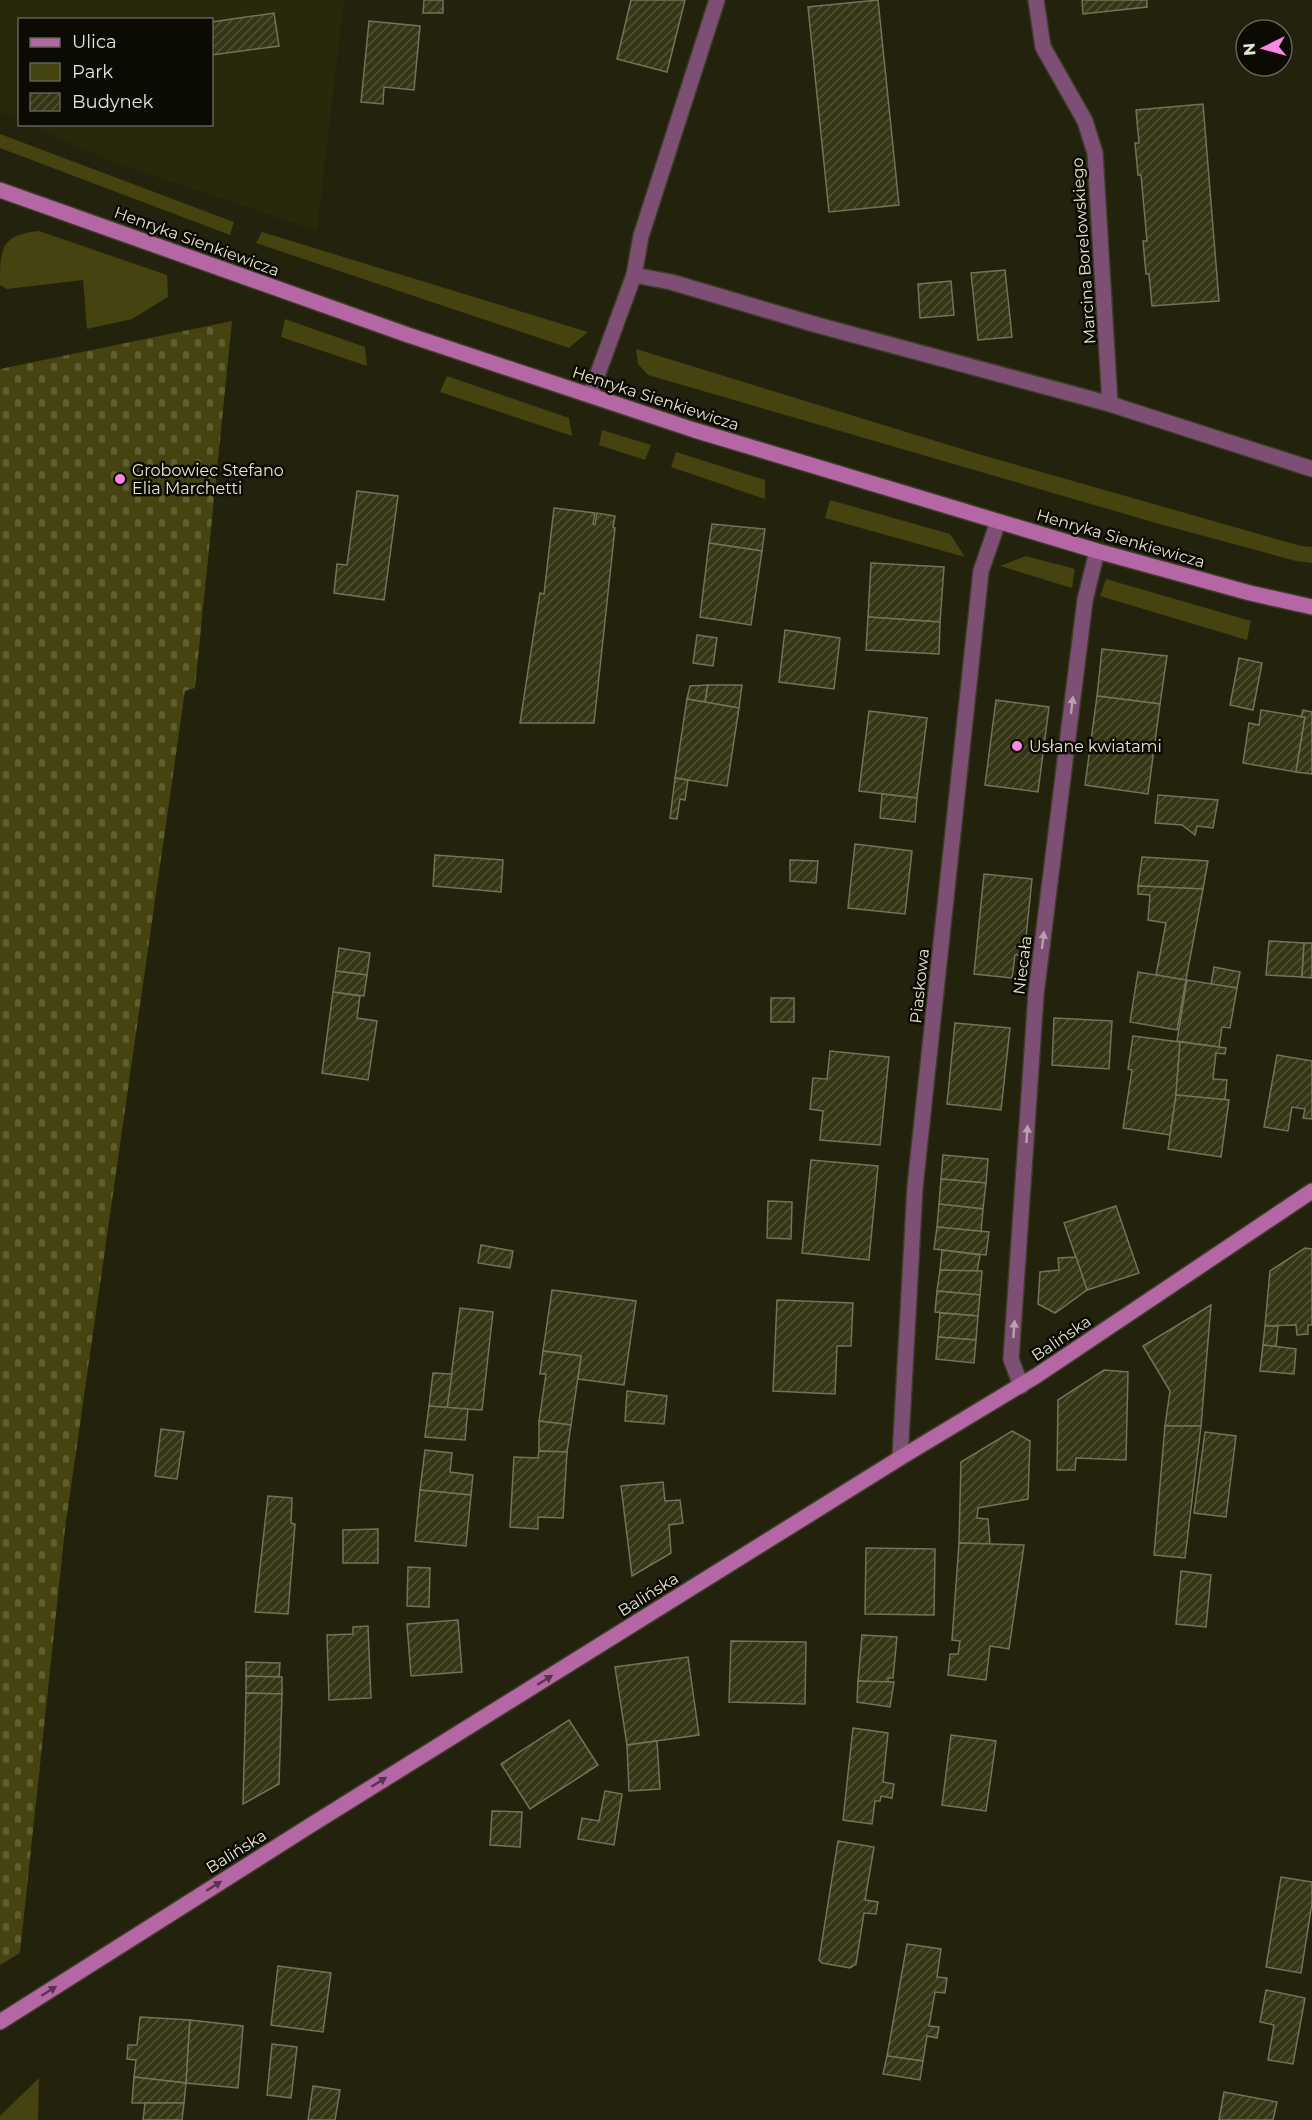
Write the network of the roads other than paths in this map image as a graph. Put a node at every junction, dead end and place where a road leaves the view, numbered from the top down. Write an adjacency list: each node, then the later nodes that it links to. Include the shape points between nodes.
1 (717, 0): 4 (street, via 641,236)
2 (1036, 0): 6 (street, Marcina Borelowskiego, via 1043,47 1085,121 1095,153)
3 (0, 190): 5 (street, Henryka Sienkiewicza, via 408,335)
4 (634, 275): 5 (street); 6 (street)
5 (590, 395): 8 (street, Henryka Sienkiewicza, via 804,465)
6 (1110, 404): 7 (street)
7 (1312, 469)
8 (998, 522): 9 (street, Henryka Sienkiewicza); 13 (street, Piaskowa, via 981,571 917,1175)
9 (1097, 551): 10 (street, Henryka Sienkiewicza); 12 (street, Niecała, one-way to 9, via 1011,1359 1036,994 1085,600)
10 (1312, 607)
11 (1312, 1191): 12 (street, Balińska)
12 (1021, 1386): 13 (street, Balińska)
13 (900, 1458): 14 (street, Balińska, one-way to 13)
14 (0, 2022)

